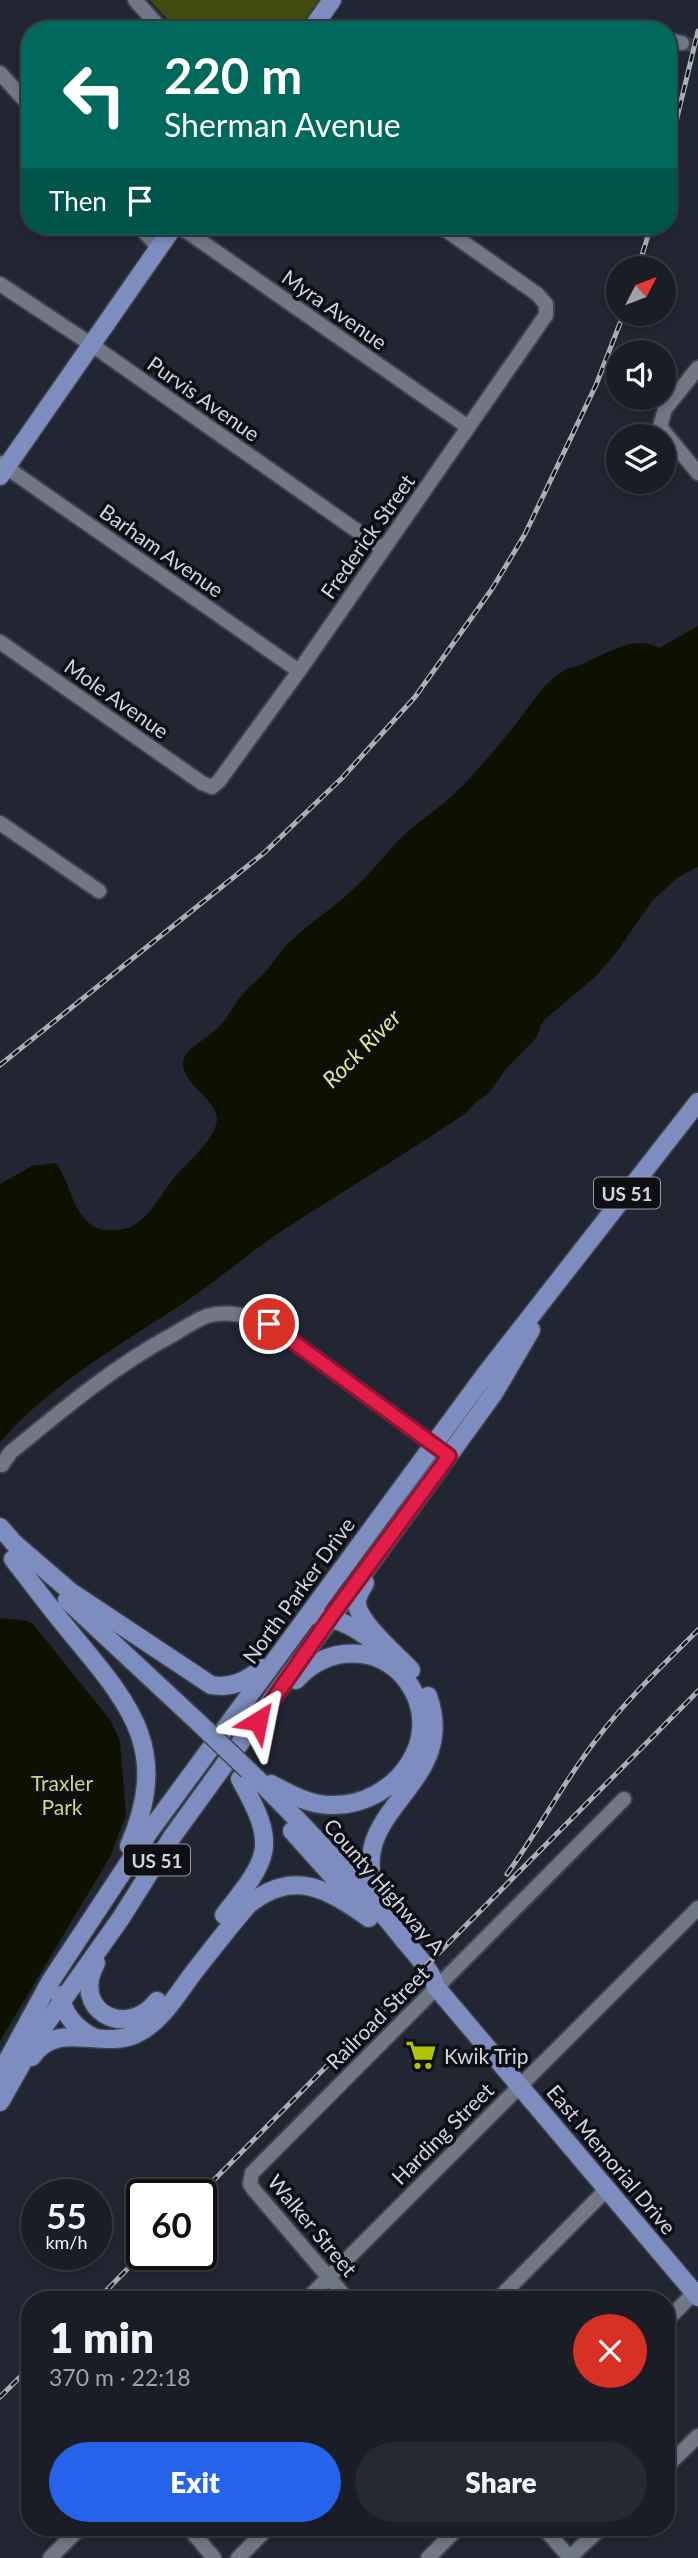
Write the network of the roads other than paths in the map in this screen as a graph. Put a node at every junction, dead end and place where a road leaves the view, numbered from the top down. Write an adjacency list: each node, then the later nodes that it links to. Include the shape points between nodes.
1 (135, 0): 3 (street)
2 (332, 0): 4 (main road)
3 (154, 21)
4 (317, 21)
5 (0, 73): 6 (street)
6 (21, 96)
7 (147, 235): 11 (street)
8 (169, 235): 11 (main road)
9 (189, 235): 15 (street, Myra Avenue)
10 (453, 235): 15 (street, Frederick Street, via 546,304 545,315)
11 (159, 248): 13 (main road)
12 (0, 284): 13 (street, Purvis Avenue)
13 (92, 345): 16 (main road); 18 (street, Purvis Avenue)
14 (698, 368): 17 (street, via 666,409 660,427)
15 (468, 427): 18 (street, Frederick Street)
16 (2, 469): 20 (street, Barham Avenue)
17 (698, 473)
18 (383, 549): 20 (street, Frederick Street)
19 (0, 642): 21 (street, Mole Avenue)
20 (299, 671): 21 (street, Frederick Street)
21 (212, 787)
22 (0, 822): 23 (street)
23 (99, 891)
24 (698, 1102): 25 (main road, North Parker Drive / US 51)
25 (556, 1284): 26 (main road, North Parker Drive / US 51); 27 (main road, North Parker Drive / US 51, via 500,1384)
26 (433, 1443): 27 (street); 28 (street, via 269,1324 229,1314 207,1316 147,1348 83,1392 10,1453); 33 (main road, North Parker Drive / US 51)
27 (449, 1456): 30 (main road, North Parker Drive / US 51)
28 (2, 1465)
29 (0, 1527): 31 (main road, County Highway A)
30 (387, 1541): 32 (main road, North Parker Drive / US 51); 35 (main road, via 357,1606)
31 (9, 1549): 34 (main road, via 211,1685 237,1685); 37 (main road, County Highway A, bridge); 39 (main road, via 119,1691 143,1743 148,1780 143,1808)
32 (330, 1618): 33 (main road); 35 (main road, via 361,1632); 36 (main road, North Parker Drive / US 51)
33 (300, 1624): 34 (main road, North Parker Drive / US 51)
34 (275, 1659): 39 (main road, North Parker Drive / US 51)
35 (402, 1661): 43 (main road, via 425,1689 435,1725 419,1775 385,1819 370,1855 372,1884)
36 (258, 1721): 37 (main road, via 314,1664 350,1653 381,1660 403,1676 417,1700 422,1726 417,1751 402,1774 381,1792 357,1802 330,1805 304,1801); 41 (main road, North Parker Drive / US 51, via 172,1837)
37 (244, 1774): 41 (main road, via 264,1838 257,1872 153,2006 138,2017 123,2020 96,2006 89,1983); 42 (main road, County Highway A); 43 (main road, County Highway A, via 318,1842)
38 (624, 1799): 45 (street, Railroad Street)
39 (111, 1890): 44 (main road, North Parker Drive / US 51)
40 (698, 1908): 49 (street, Harding Street)
41 (121, 1918): 46 (main road, North Parker Drive / US 51)
42 (369, 1918): 45 (main road, County Highway A, via 425,1983); 47 (main road, via 326,1891 306,1885 264,1891 140,2033 128,2038)
43 (393, 1927): 45 (main road, County Highway A, via 433,1976)
44 (71, 1952): 46 (main road, via 60,1981); 48 (main road, North Parker Drive / US 51, via 31,2015)
45 (436, 1987): 49 (main road, East Memorial Drive); 51 (street, Railroad Street)
46 (62, 2001): 47 (main road, via 77,2027); 48 (main road, North Parker Drive / US 51)
47 (96, 2038): 48 (main road, via 57,2038)
48 (5, 2079): 50 (main road, North Parker Drive / US 51)
49 (520, 2086): 52 (main road, East Memorial Drive); 53 (street, Harding Street)
50 (0, 2102)
51 (250, 2176): 53 (street, Walker Street, via 254,2190)
52 (607, 2189): 56 (street); 57 (main road, East Memorial Drive)
53 (328, 2277): 54 (street, Harding Street); 55 (street, Walker Street)
54 (315, 2291)
55 (340, 2291)
56 (506, 2291)
57 (697, 2293): 58 (street)
58 (675, 2313)
59 (698, 2436): 60 (street)
60 (675, 2458)
61 (72, 2536): 67 (street)
62 (196, 2536): 68 (street)
63 (260, 2536): 69 (street)
64 (450, 2536): 70 (street)
65 (551, 2536): 71 (street)
66 (592, 2536): 71 (street)
67 (50, 2558)
68 (214, 2558)
69 (238, 2558)
70 (428, 2558)
71 (569, 2558)

